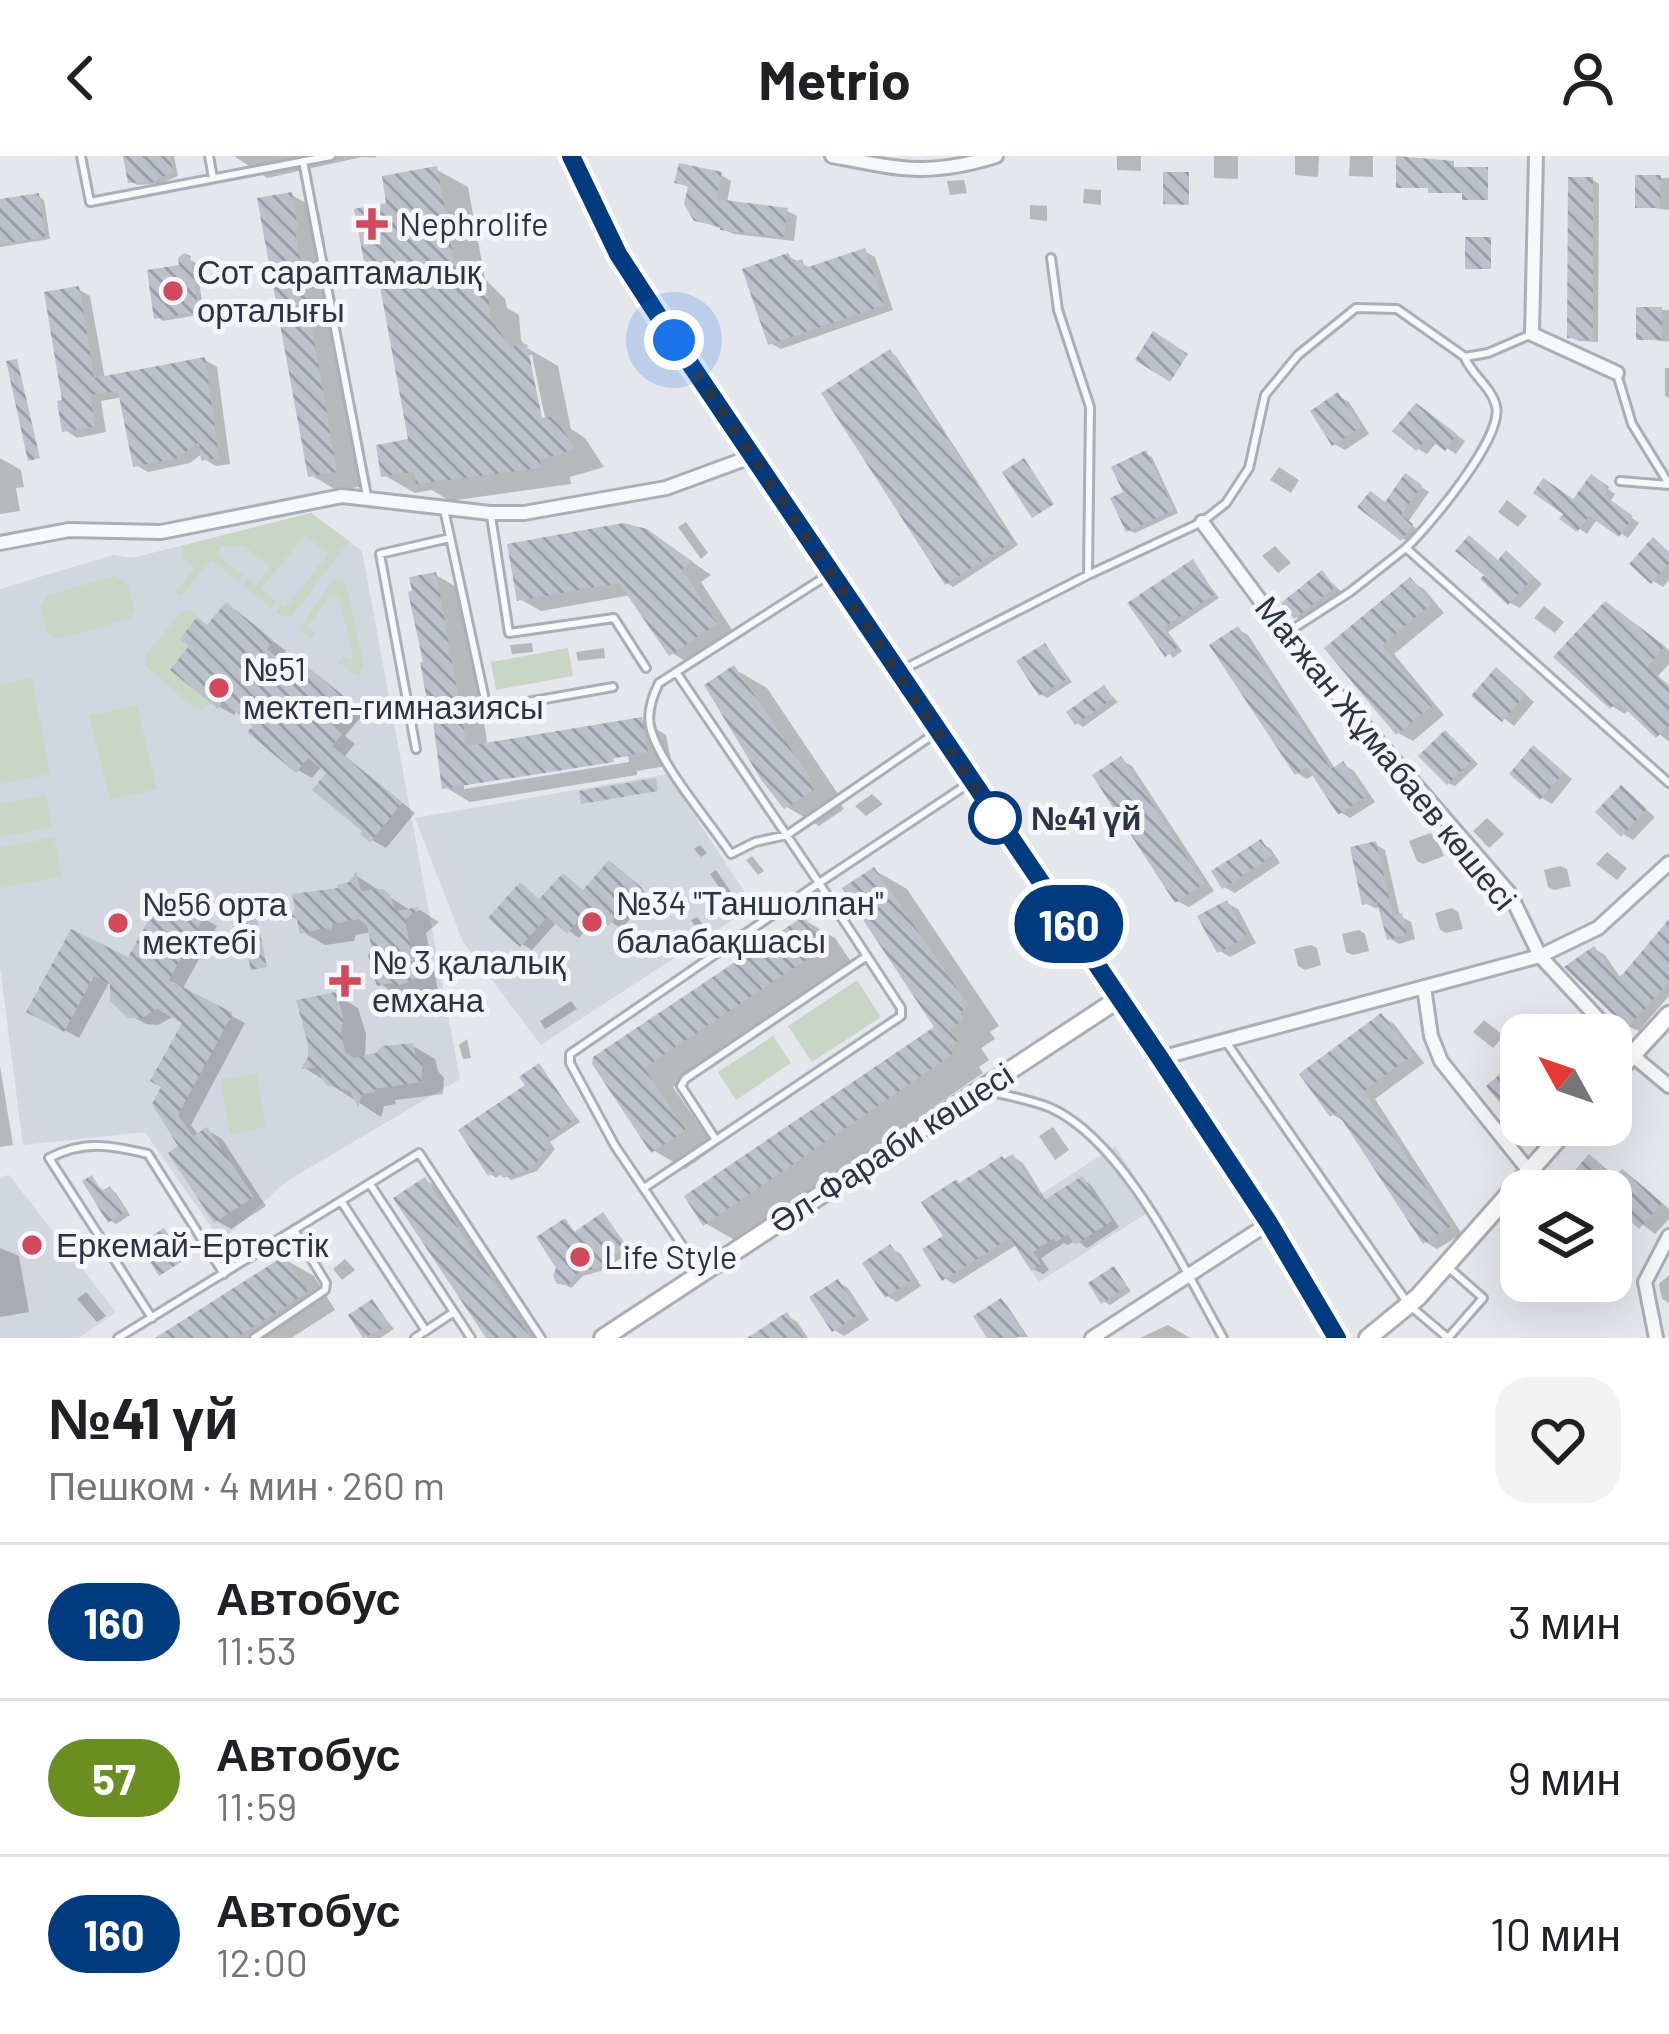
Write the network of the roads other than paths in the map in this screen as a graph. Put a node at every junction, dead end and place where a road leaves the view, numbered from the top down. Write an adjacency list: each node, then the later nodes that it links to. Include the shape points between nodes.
1 (80, 156): 9 (lane, via 90,202)
2 (209, 156): 9 (lane)
3 (331, 156): 8 (lane)
4 (571, 156): 14 (main road, via 618,254)
5 (832, 156): 6 (street, via 915,172)
6 (996, 156)
7 (1536, 156): 11 (street)
8 (304, 161): 9 (lane); 17 (lane)
9 (213, 178)
10 (1051, 258): 25 (lane, via 1058,310 1090,407)
11 (1532, 334): 12 (lane); 13 (street)
12 (1465, 357): 20 (lane, via 1397,309 1356,308 1264,395 1249,468); 23 (lane, via 1497,407 1495,429 1443,509)
13 (1617, 373): 16 (lane, via 1632,424)
14 (753, 456): 19 (street, via 666,488); 24 (main road)
15 (1620, 481): 16 (lane)
16 (1669, 484)
17 (367, 496): 18 (street); 22 (street, via 160,532 69,530)
18 (444, 508): 19 (street); 21 (lane)
19 (490, 513): 27 (lane, via 509,632 614,617)
20 (1202, 522): 25 (lane); 26 (street, Мағжан Жұмабаев көшесі)
21 (450, 538): 30 (lane, via 487,709); 32 (lane, via 380,554)
22 (0, 543)
23 (1406, 548): 26 (lane); 34 (lane)
24 (831, 573): 28 (lane); 29 (main road)
25 (1088, 575): 29 (lane)
26 (1285, 634): 39 (street, Мағжан Жұмабаев көшесі, via 1510,894)
27 (646, 668)
28 (676, 672): 35 (lane); 35 (lane, via 659,683 650,708 665,759 731,854)
29 (898, 673): 31 (main road)
30 (613, 687)
31 (937, 732): 33 (main road); 35 (lane)
32 (416, 749)
33 (970, 782): 37 (lane); 41 (main road)
34 (1669, 783)
35 (788, 835): 37 (lane)
36 (1669, 863): 39 (street, via 1598,928)
37 (819, 883): 38 (lane); 54 (lane, via 570,1054)
38 (867, 956): 49 (lane, via 685,1078 686,1097); 49 (lane, via 902,1016)
39 (1540, 956): 40 (street); 42 (street, Мағжан Жұмабаев көшесі)
40 (1424, 986): 44 (street); 51 (street, via 1441,1061)
41 (1120, 998): 46 (main road); 48 (main road, Әл-Фараби көшесі)
42 (1594, 1014)
43 (1669, 1015): 45 (main road)
44 (1224, 1039): 46 (street); 64 (lane)
45 (1632, 1054): 47 (street, Мағжан Жұмабаев көшесі)
46 (1160, 1058): 57 (main road)
47 (1669, 1086)
48 (982, 1089): 61 (main road, Әл-Фараби көшесі); 63 (lane, via 1053,1109 1108,1151)
49 (716, 1140): 54 (lane)
50 (1551, 1146): 52 (main road)
51 (1528, 1170)
52 (1530, 1170)
53 (370, 1184): 55 (lane); 65 (lane); 72 (lane, via 419,1153)
54 (644, 1188): 61 (lane)
55 (341, 1202): 58 (lane); 67 (lane)
56 (1500, 1204): 60 (main road)
57 (1269, 1223): 63 (street); 76 (main road)
58 (294, 1231): 62 (lane); 69 (lane, via 325,1290)
59 (1669, 1236): 78 (street, via 1645,1282)
60 (1446, 1266): 64 (main road); 64 (lane, via 1483,1298 1448,1338)
61 (701, 1273): 73 (main road, Әл-Фараби көшесі)
62 (224, 1274): 66 (lane); 66 (lane, via 148,1154 101,1143 49,1158)
63 (1188, 1276): 74 (street); 75 (lane)
64 (1409, 1305): 77 (main road)
65 (454, 1312): 67 (lane); 71 (lane)
66 (152, 1318): 68 (lane)
67 (426, 1331): 70 (lane)
68 (118, 1338)
69 (254, 1338)
70 (415, 1338)
71 (471, 1338)
72 (541, 1338)
73 (603, 1338)
74 (1092, 1338)
75 (1223, 1338)
76 (1337, 1338)
77 (1368, 1338)
78 (1656, 1338)

